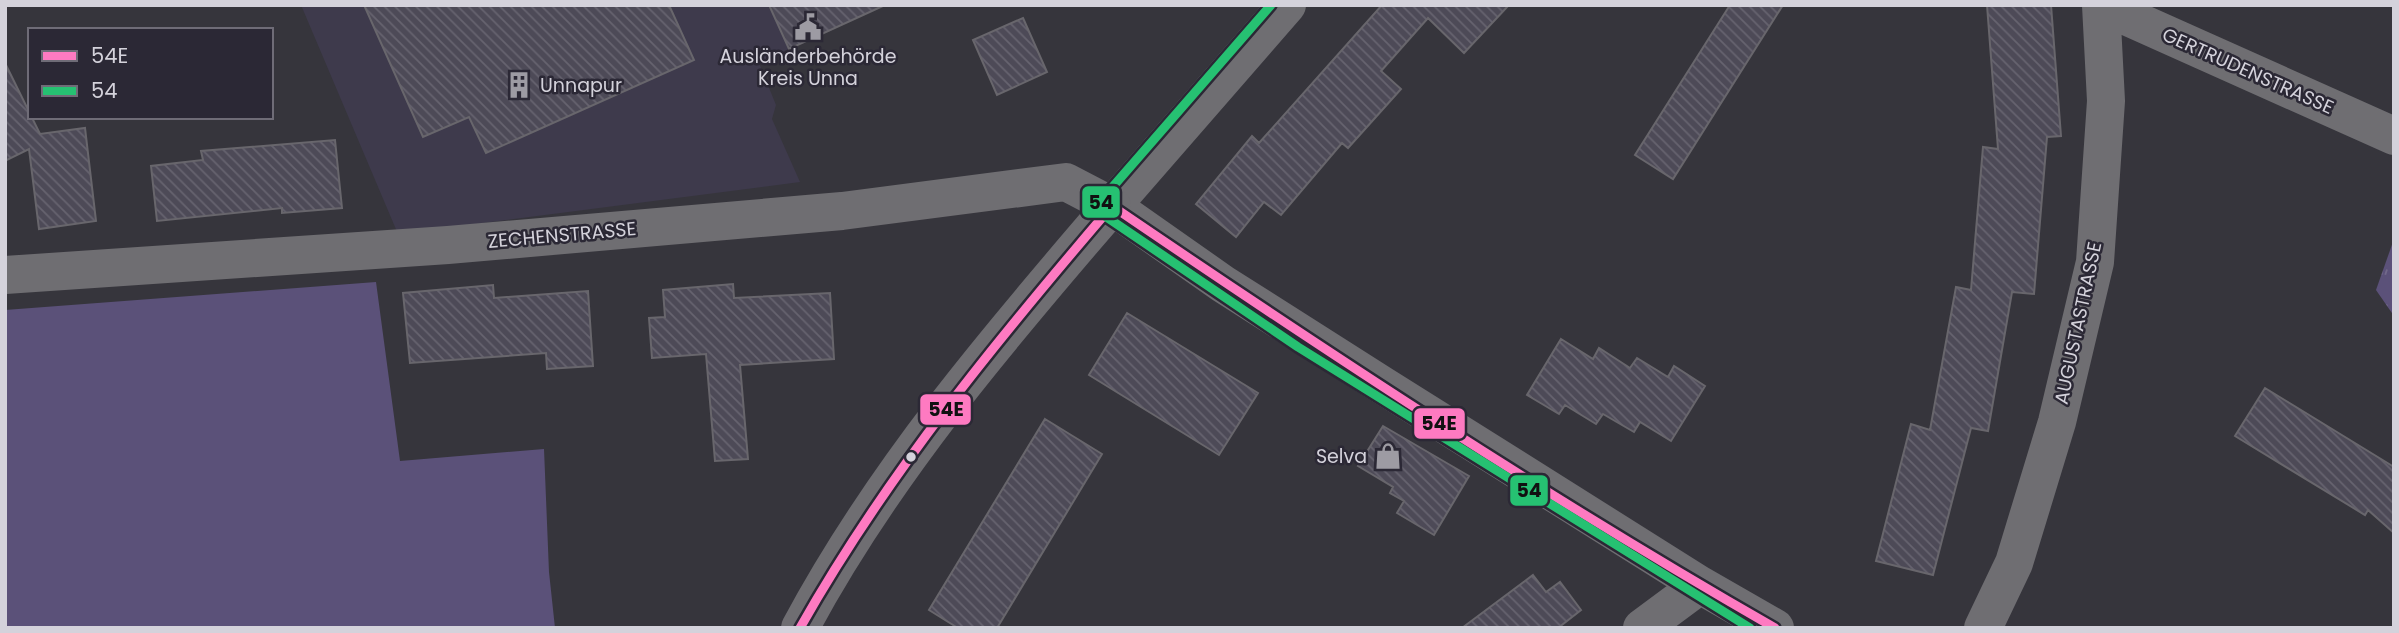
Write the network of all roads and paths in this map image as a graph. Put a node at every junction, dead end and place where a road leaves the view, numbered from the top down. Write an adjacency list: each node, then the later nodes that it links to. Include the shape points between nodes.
1 (1287, 5): 4 (street)
2 (2101, 5): 3 (street, GERTRUDENSTRASSE); 10 (street, AUGUSTASTRASSE, via 2106,101 2095,262 2057,422 2018,550)
3 (2394, 136)
4 (1112, 206): 5 (street, ZECHENSTRASSE, via 1066,181 842,211 410,249); 6 (street, ZECHENSTRASSE, via 1293,329); 7 (street, via 1013,323 909,458)
5 (5, 275)
6 (1700, 585): 8 (street); 9 (street, ZECHENSTRASSE)
7 (800, 628)
8 (1642, 628)
9 (1776, 628)
10 (1983, 628)

